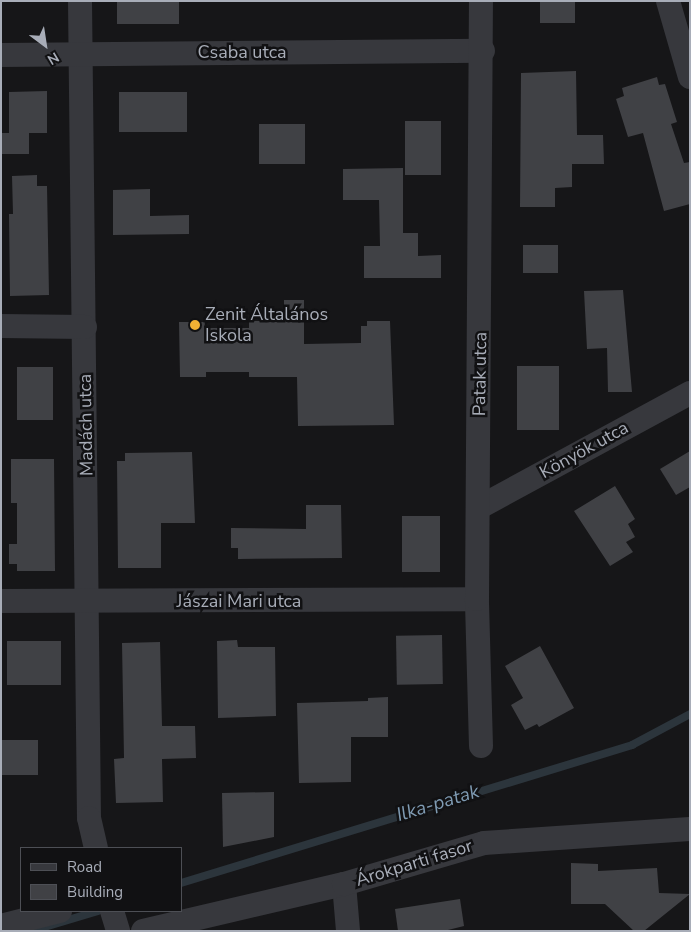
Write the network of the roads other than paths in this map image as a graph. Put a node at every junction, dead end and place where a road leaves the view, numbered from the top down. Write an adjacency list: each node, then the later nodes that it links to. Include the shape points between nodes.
1 (80, 1): 5 (street, Madách utca)
2 (481, 1): 4 (street, Patak utca)
3 (668, 1): 7 (street)
4 (483, 50): 5 (street, Csaba utca); 11 (street, Patak utca)
5 (82, 54): 6 (street, Csaba utca); 9 (street, Madách utca)
6 (1, 55)
7 (690, 77)
8 (1, 326): 9 (street)
9 (85, 327): 14 (street, Madách utca)
10 (690, 393): 11 (street, Könyök utca)
11 (478, 508): 12 (street, Patak utca)
12 (477, 599): 14 (street, Jászai Mari utca); 15 (street, Patak utca)
13 (1, 601): 14 (street, Jászai Mari utca)
14 (88, 602): 17 (street, Madách utca, via 89,818)
15 (481, 746)
16 (690, 829): 18 (street, Árokparti fasor, via 484,843)
17 (96, 847)
18 (344, 884): 21 (street, Árokparti fasor); 22 (street)
19 (56, 912): 20 (street)
20 (1, 926)
21 (144, 931)
22 (348, 931)

